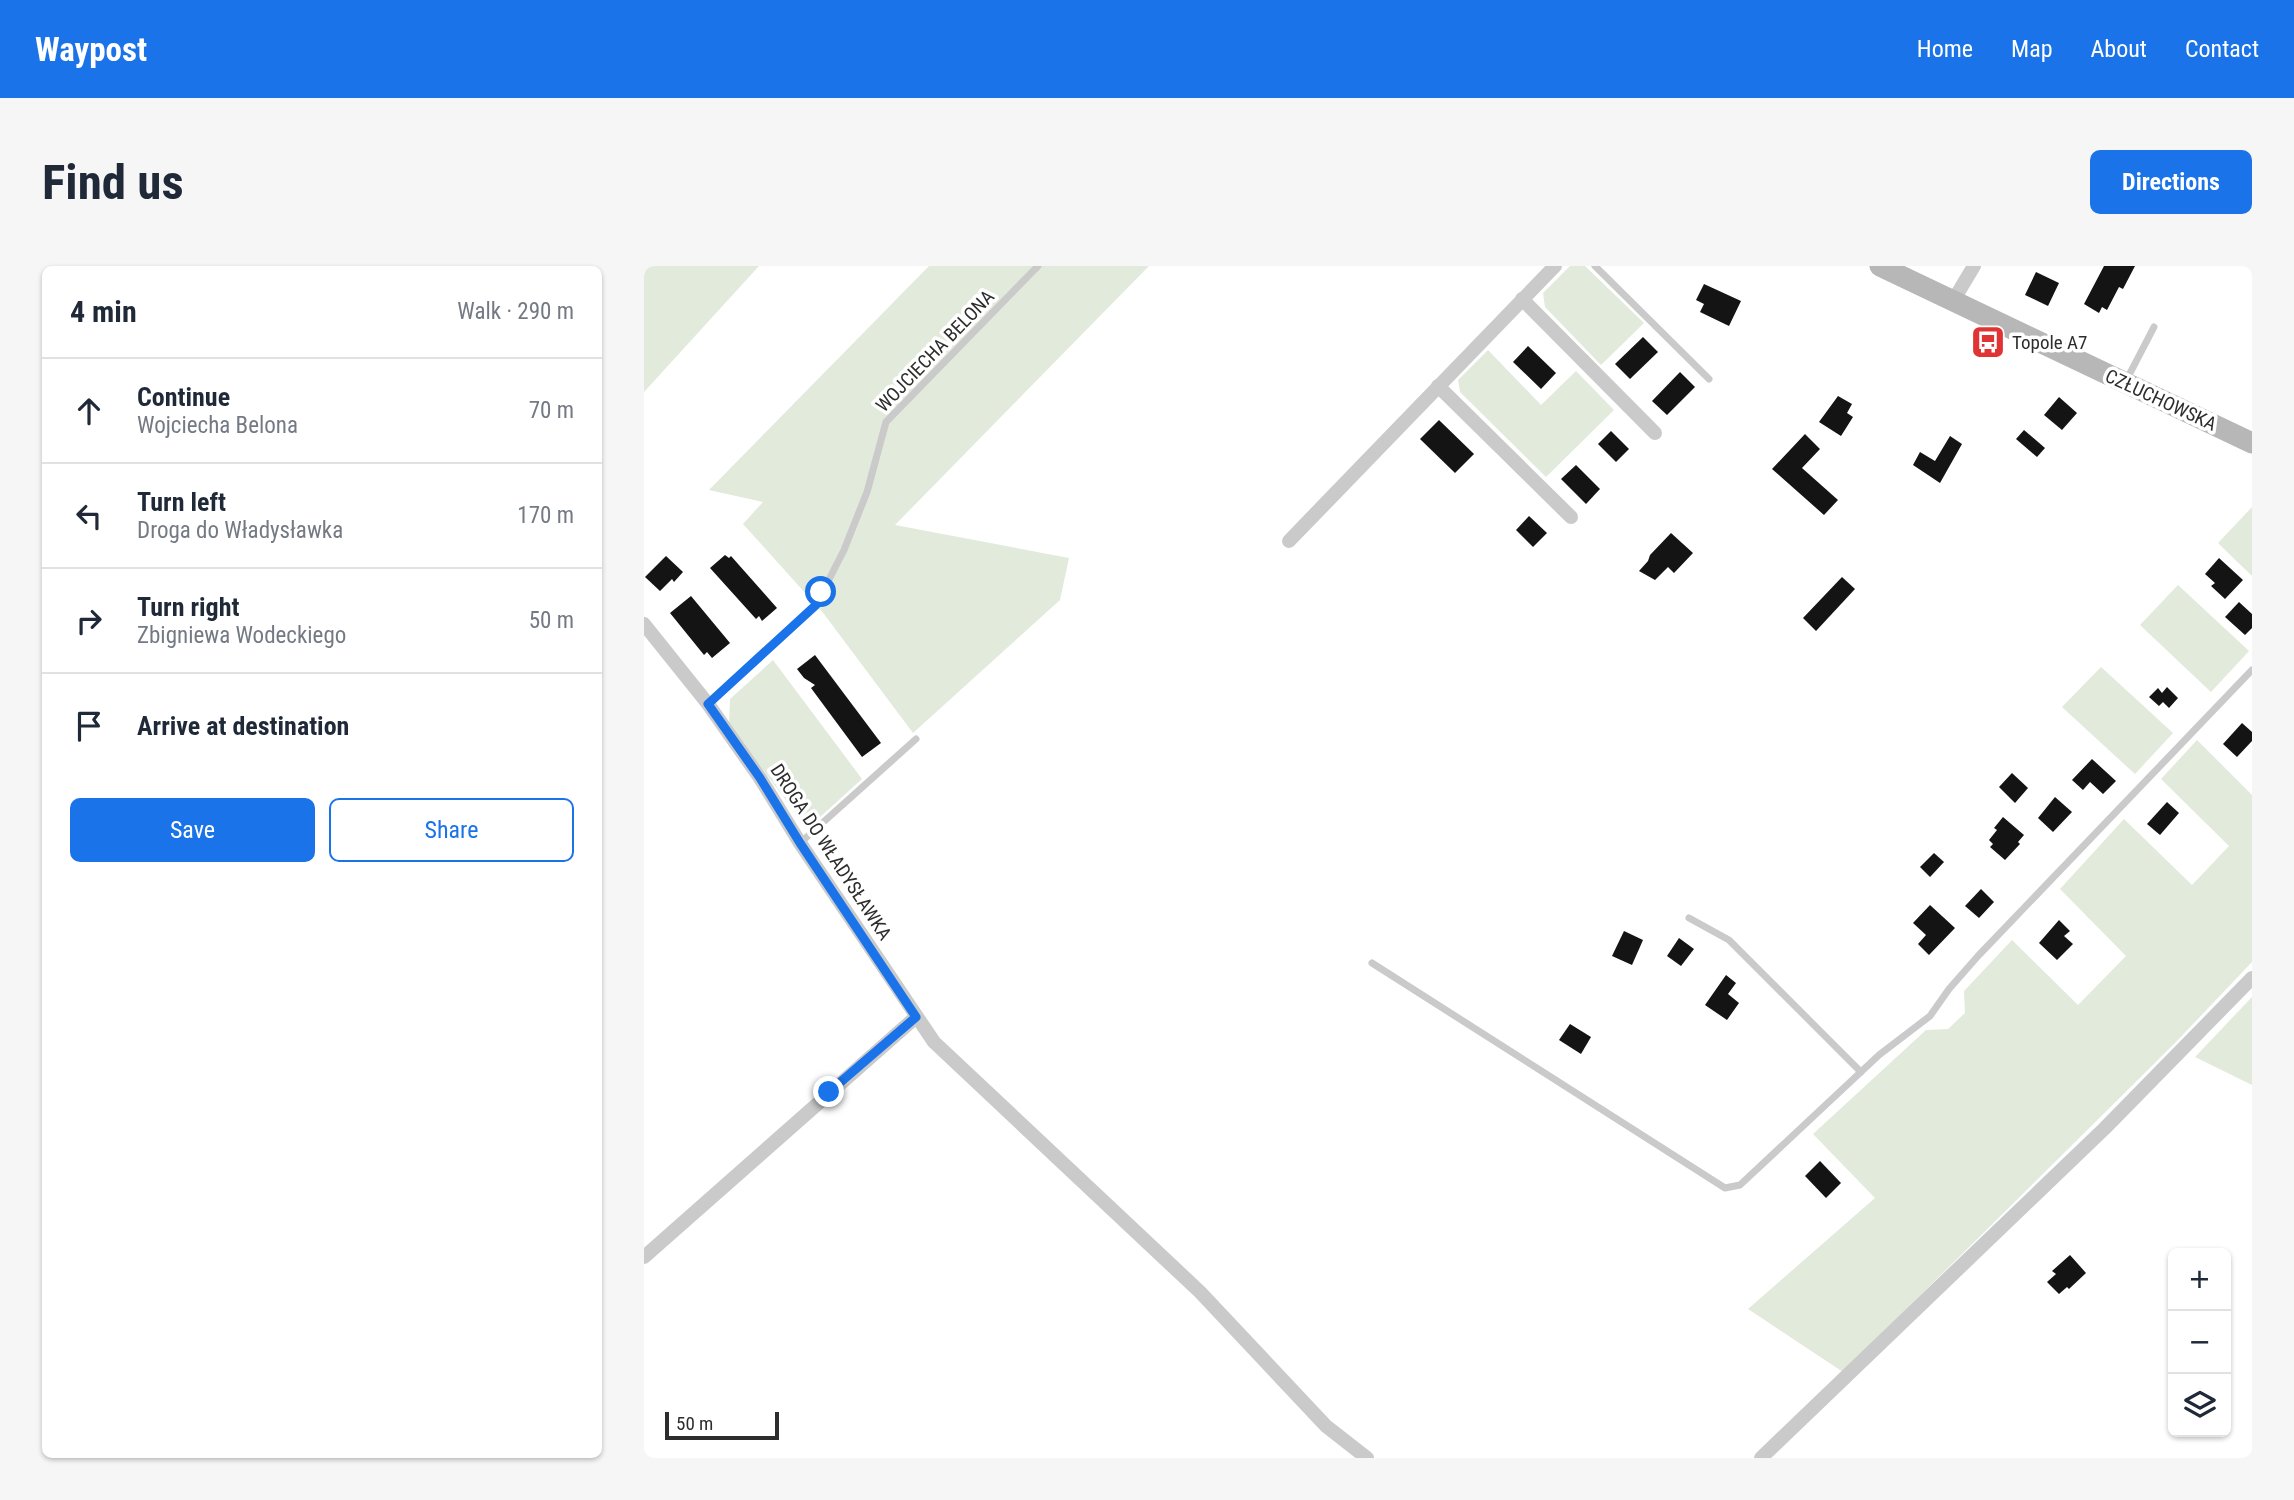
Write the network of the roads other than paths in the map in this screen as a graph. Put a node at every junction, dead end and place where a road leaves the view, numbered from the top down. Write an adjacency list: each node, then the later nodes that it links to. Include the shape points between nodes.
1 (1038, 266): 18 (lane, WOJCIECHA BELONA, via 886,422 867,492 816,605)
2 (1555, 266): 6 (street)
3 (1595, 266): 9 (lane)
4 (1880, 266): 7 (main road, CZŁUCHOWSKA)
5 (1975, 266): 7 (street)
6 (1522, 299): 11 (street); 12 (street)
7 (1953, 300): 10 (main road, CZŁUCHOWSKA)
8 (2154, 327): 10 (lane)
9 (1709, 379)
10 (2125, 383): 13 (main road, CZŁUCHOWSKA)
11 (1438, 386): 14 (street); 15 (street)
12 (1655, 433)
13 (2252, 443)
14 (1571, 517)
15 (1289, 541)
16 (644, 624): 18 (street, DROGA DO WŁADYSŁAWKA)
17 (2252, 670): 25 (lane, via 1978,956 1930,1016)
18 (708, 704): 20 (street, DROGA DO WŁADYSŁAWKA)
19 (916, 739): 20 (lane)
20 (800, 843): 24 (street, DROGA DO WŁADYSŁAWKA)
21 (1689, 918): 25 (lane, via 1729,940)
22 (1372, 963): 25 (lane, via 1725,1188 1740,1185)
23 (2252, 978): 28 (street, via 2105,1128)
24 (916, 1017): 26 (street); 27 (street, DROGA DO WŁADYSŁAWKA, via 934,1042 1200,1292 1326,1426)
25 (1861, 1073)
26 (644, 1257)
27 (1367, 1458)
28 (1760, 1458)

